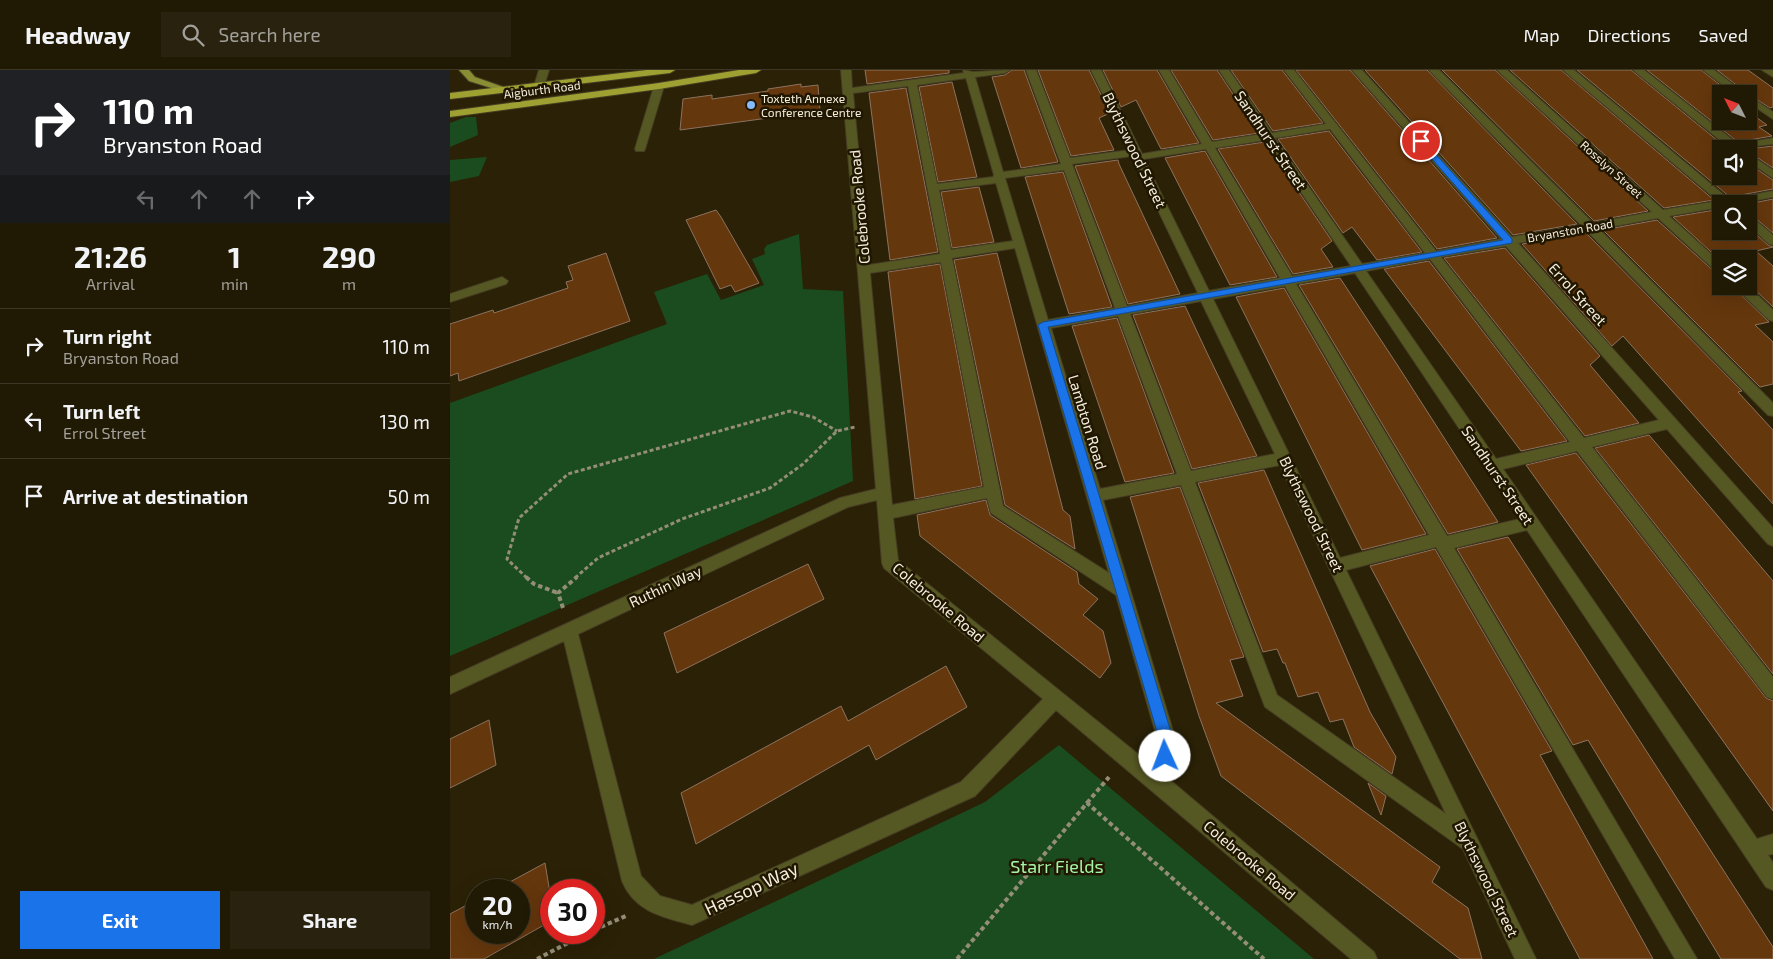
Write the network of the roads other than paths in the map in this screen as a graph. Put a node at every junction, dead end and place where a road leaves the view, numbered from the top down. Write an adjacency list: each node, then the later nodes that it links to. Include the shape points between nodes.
1 (464, 70): 25 (main road, via 472,79)
2 (544, 70): 23 (street)
3 (670, 70): 23 (highway, Aigburth Road)
4 (756, 70): 24 (highway, Aigburth Road)
5 (846, 70): 26 (street, Colebrooke Road)
6 (1005, 70): 19 (street)
7 (1031, 70): 40 (street)
8 (1096, 70): 38 (street, Blythswood Street)
9 (1164, 70): 36 (street)
10 (1224, 70): 32 (street, Sandhurst Street)
11 (1289, 70): 31 (street)
12 (1357, 70): 51 (street, Errol Street)
13 (1434, 70): 49 (street)
14 (1502, 70): 48 (street, Rosslyn Street)
15 (1568, 70): 45 (street)
16 (1638, 70): 33 (street)
17 (1708, 70): 22 (street)
18 (1767, 70): 20 (street)
19 (969, 73): 21 (street); 42 (street, Lambton Road)
20 (1773, 74)
21 (912, 83): 26 (street); 43 (street)
22 (1729, 85)
23 (539, 86): 25 (highway, Aigburth Road)
24 (659, 86): 29 (highway, Aigburth Road); 37 (street)
25 (504, 89): 27 (highway, Aigburth Road)
26 (848, 91): 58 (street, Colebrooke Road)
27 (450, 96)
28 (1758, 105): 30 (street)
29 (450, 114)
30 (1773, 116)
31 (1333, 126): 32 (street); 55 (street)
32 (1268, 137): 36 (street); 57 (street, Sandhurst Street)
33 (1727, 140)
34 (1773, 141): 35 (street)
35 (1757, 144)
36 (1208, 146): 38 (street); 60 (street)
37 (640, 149)
38 (1138, 155): 40 (street); 62 (street, Blythswood Street)
39 (1757, 163): 41 (street)
40 (1067, 164): 42 (street); 64 (street)
41 (1773, 175)
42 (999, 177): 43 (street); 53 (street, Lambton Road)
43 (933, 188): 54 (street)
44 (1773, 194): 46 (street, Bryanston Road)
45 (1718, 195)
46 (1757, 197)
47 (1712, 206): 48 (street, Bryanston Road)
48 (1661, 214): 49 (street, Bryanston Road); 56 (street, Rosslyn Street)
49 (1590, 227): 51 (street, Bryanston Road); 67 (street)
50 (1757, 227): 52 (street)
51 (1509, 241): 55 (street, Bryanston Road); 68 (street, Errol Street)
52 (1773, 241)
53 (1018, 244): 54 (street); 66 (street, Lambton Road)
54 (946, 255): 58 (street); 73 (street)
55 (1433, 255): 57 (street, Bryanston Road); 69 (street)
56 (1712, 261)
57 (1358, 268): 60 (street, Bryanston Road); 71 (street, Sandhurst Street)
58 (864, 270): 74 (street, Colebrooke Road)
59 (502, 281): 63 (street)
60 (1287, 281): 62 (street, Bryanston Road); 79 (street)
61 (1750, 295): 65 (street)
62 (1206, 296): 64 (street, Bryanston Road); 70 (street, Blythswood Street)
63 (450, 298)
64 (1122, 311): 66 (street, Bryanston Road); 72 (street)
65 (1773, 317)
66 (1043, 325): 75 (street, Lambton Road)
67 (1773, 411)
68 (1670, 423): 69 (street); 78 (street, Errol Street)
69 (1581, 444): 71 (street); 84 (street)
70 (1285, 458): 72 (street); 80 (street, Blythswood Street)
71 (1492, 466): 77 (street, Sandhurst Street)
72 (1186, 478): 75 (street); 87 (street, via 1270,701)
73 (993, 491): 76 (street); 81 (street, via 996,509)
74 (883, 493): 76 (street, Colebrooke Road); 82 (street, Ruthin Way, via 845,502)
75 (1094, 496): 81 (street, Lambton Road)
76 (886, 513): 85 (street, Colebrooke Road, via 890,563)
77 (1531, 523): 79 (street); 89 (street, Sandhurst Street)
78 (1773, 539)
79 (1441, 541): 80 (street); 93 (street)
80 (1336, 566): 87 (street, Blythswood Street)
81 (1122, 590): 86 (street, Lambton Road, via 1167,742)
82 (569, 630): 83 (street, Ruthin Way); 85 (street, Hassop Way, via 632,881 654,904 692,915 968,789)
83 (450, 686)
84 (1773, 691)
85 (1056, 698): 86 (street, Colebrooke Road)
86 (1160, 784): 91 (street, Colebrooke Road)
87 (1470, 843): 92 (street, Blythswood Street)
88 (1773, 844): 89 (street)
89 (1753, 850): 90 (street, Sandhurst Street)
90 (1773, 880)
91 (1367, 959)
92 (1526, 959)
93 (1687, 959)

